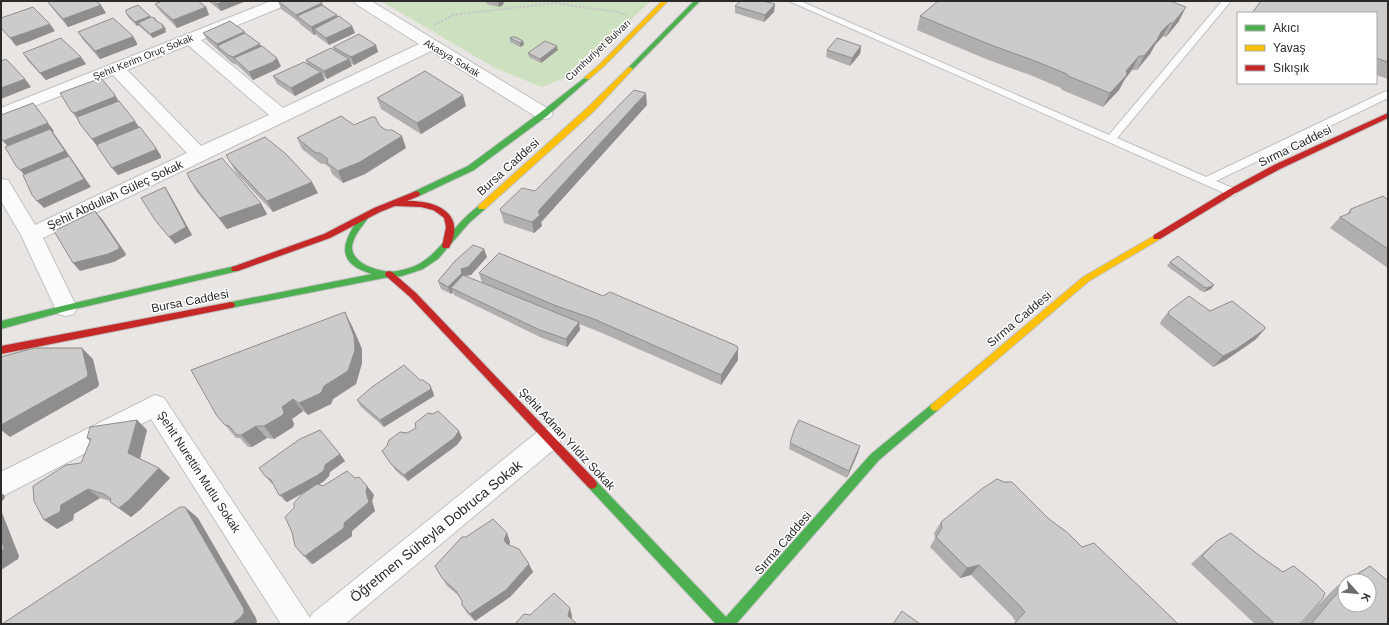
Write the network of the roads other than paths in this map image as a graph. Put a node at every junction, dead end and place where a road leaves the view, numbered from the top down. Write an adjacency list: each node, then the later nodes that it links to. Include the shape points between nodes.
1 (284, 1): 9 (street, Şehit Kerim Oruç Sokak)
2 (361, 1): 10 (street, Akasya Sokak)
3 (665, 1): 14 (main road, Cumhuriyet Bulvarı, via 602,64)
4 (698, 1): 25 (main road, Bursa Caddesi, via 590,110 466,220)
5 (793, 1): 8 (lane)
6 (816, 1): 8 (lane)
7 (1227, 1): 17 (lane)
8 (841, 22): 17 (lane)
9 (190, 38): 11 (street, Şehit Kerim Oruç Sokak); 16 (street)
10 (430, 45): 14 (street, Akasya Sokak); 16 (street, Şehit Abdullah Güleç Sokak)
11 (116, 68): 13 (street, Şehit Kerim Oruç Sokak); 18 (street, Şehit Abdullah Güleç Sokak)
12 (1388, 94): 19 (lane)
13 (1, 114)
14 (544, 114): 22 (main road, Bursa Caddesi, via 470,168)
15 (1388, 115): 21 (main road, Sırma Caddesi, via 1277,167)
16 (281, 116): 18 (street, Şehit Abdullah Güleç Sokak)
17 (1111, 139): 19 (lane)
18 (199, 155): 24 (street, Şehit Abdullah Güleç Sokak)
19 (1206, 181): 21 (lane)
20 (2, 188): 24 (street)
21 (1231, 192): 35 (main road, Sırma Caddesi, via 1086,279 875,457)
22 (391, 205): 23 (main road, Bursa Caddesi); 25 (main road, Bursa Caddesi, via 421,203 444,213 450,222)
23 (365, 218): 26 (main road, Bursa Caddesi, via 349,237 347,248 350,258 358,267 369,272); 27 (main road, Bursa Caddesi, via 327,236 236,269)
24 (31, 234): 27 (street)
25 (446, 246): 26 (main road, Bursa Caddesi, via 435,258 420,267 402,273)
26 (386, 274): 29 (main road, Bursa Caddesi); 30 (main road, Şehit Adnan Yıldız Sokak, via 413,295)
27 (66, 308): 28 (main road, Bursa Caddesi)
28 (1, 325)
29 (1, 350)
30 (549, 438): 33 (street, Öğretmen Süheyla Dobruca Sokak); 34 (main road, Şehit Adnan Yıldız Sokak)
31 (1, 485): 32 (street, Şehit Nurettin Mutlu Sokak, via 154,405)
32 (298, 624)
33 (322, 624)
34 (724, 624)
35 (728, 624)

